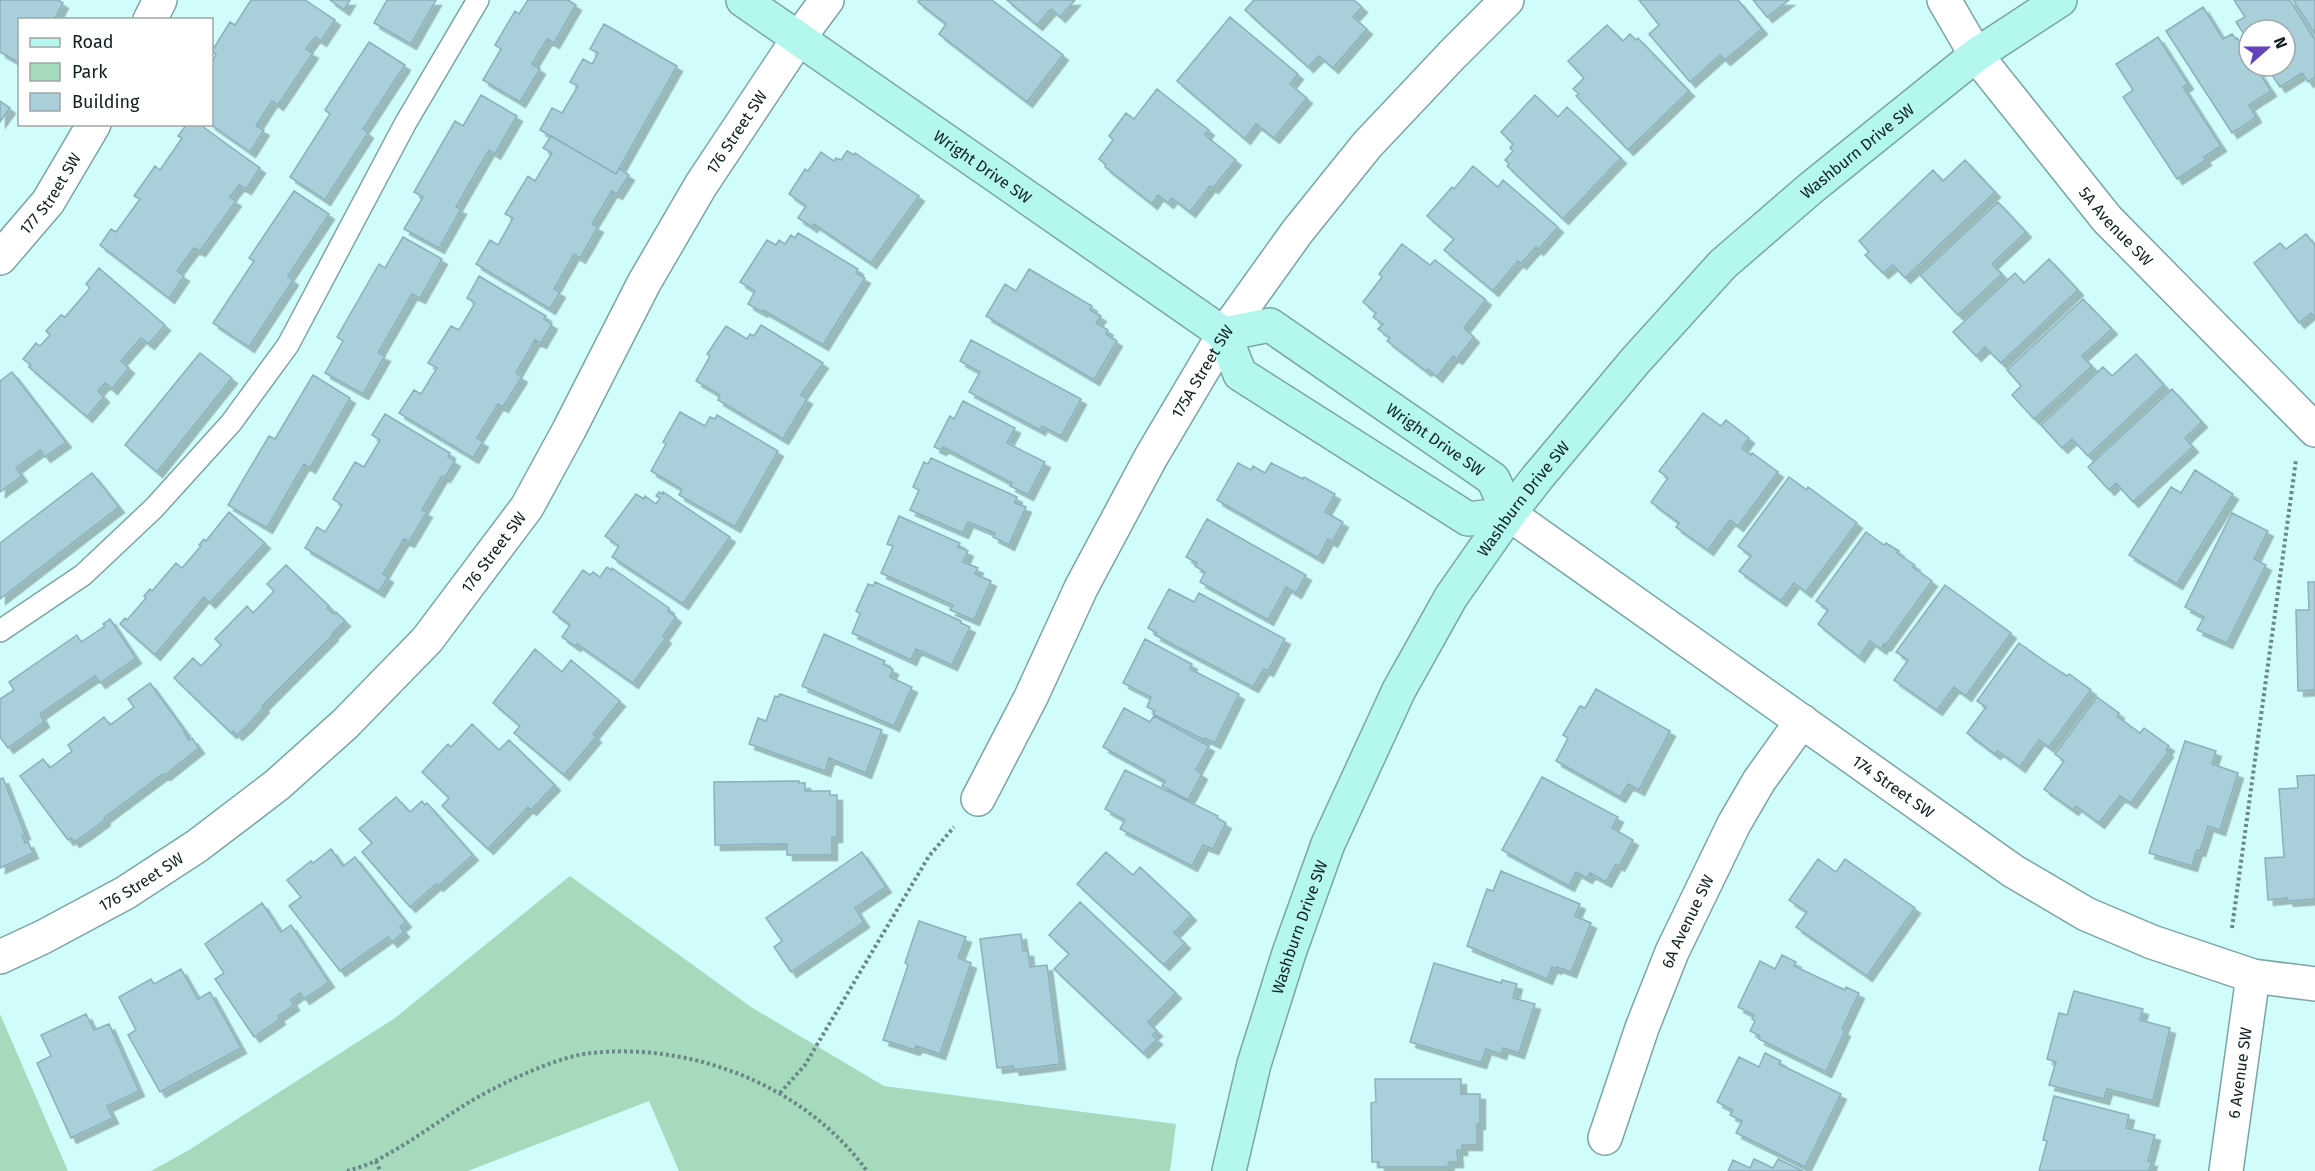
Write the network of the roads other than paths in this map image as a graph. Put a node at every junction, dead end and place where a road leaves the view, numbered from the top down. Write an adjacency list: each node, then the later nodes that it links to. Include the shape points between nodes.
1 (160, 0): 8 (street)
2 (478, 0): 16 (lane, via 405,124 288,345 231,423 154,508 83,575)
3 (743, 0): 9 (street, Wright Drive SW)
4 (827, 0): 9 (street, 176 Street SW)
5 (1508, 0): 13 (street, 175A Street SW, via 1367,145 1297,231)
6 (1944, 0): 10 (street, 5A Avenue SW)
7 (2060, 0): 10 (street, Washburn Drive SW)
8 (151, 18)
9 (798, 39): 13 (street, Wright Drive SW); 19 (street, 176 Street SW, via 701,185 644,283 527,507 427,640 345,724 277,785 197,846 124,893)
10 (1976, 55): 14 (street, 5A Avenue SW, via 2107,219); 15 (street, Washburn Drive SW, via 1810,188 1723,264 1636,360)
11 (93, 126): 12 (street, 177 Street SW, via 48,202)
12 (0, 258)
13 (1224, 334): 15 (street, via 1240,375 1408,482 1468,519); 15 (street, Wright Drive SW, via 1270,325 1493,479); 18 (street, 175A Street SW, via 1092,567)
14 (2308, 424)
15 (1509, 514): 17 (street, 174 Street SW); 23 (street, Washburn Drive SW, via 1451,597 1399,690 1328,844 1254,1064)
16 (0, 631)
17 (1802, 721): 20 (street, 174 Street SW, via 2013,871 2086,914); 22 (street, 6A Avenue SW, via 1734,824 1677,942 1642,1028)
18 (978, 800)
19 (0, 957)
20 (2240, 972): 21 (street, 174 Street SW); 24 (street, 6 Avenue SW)
21 (2315, 984)
22 (1605, 1138)
23 (1229, 1171)
24 (2226, 1171)

